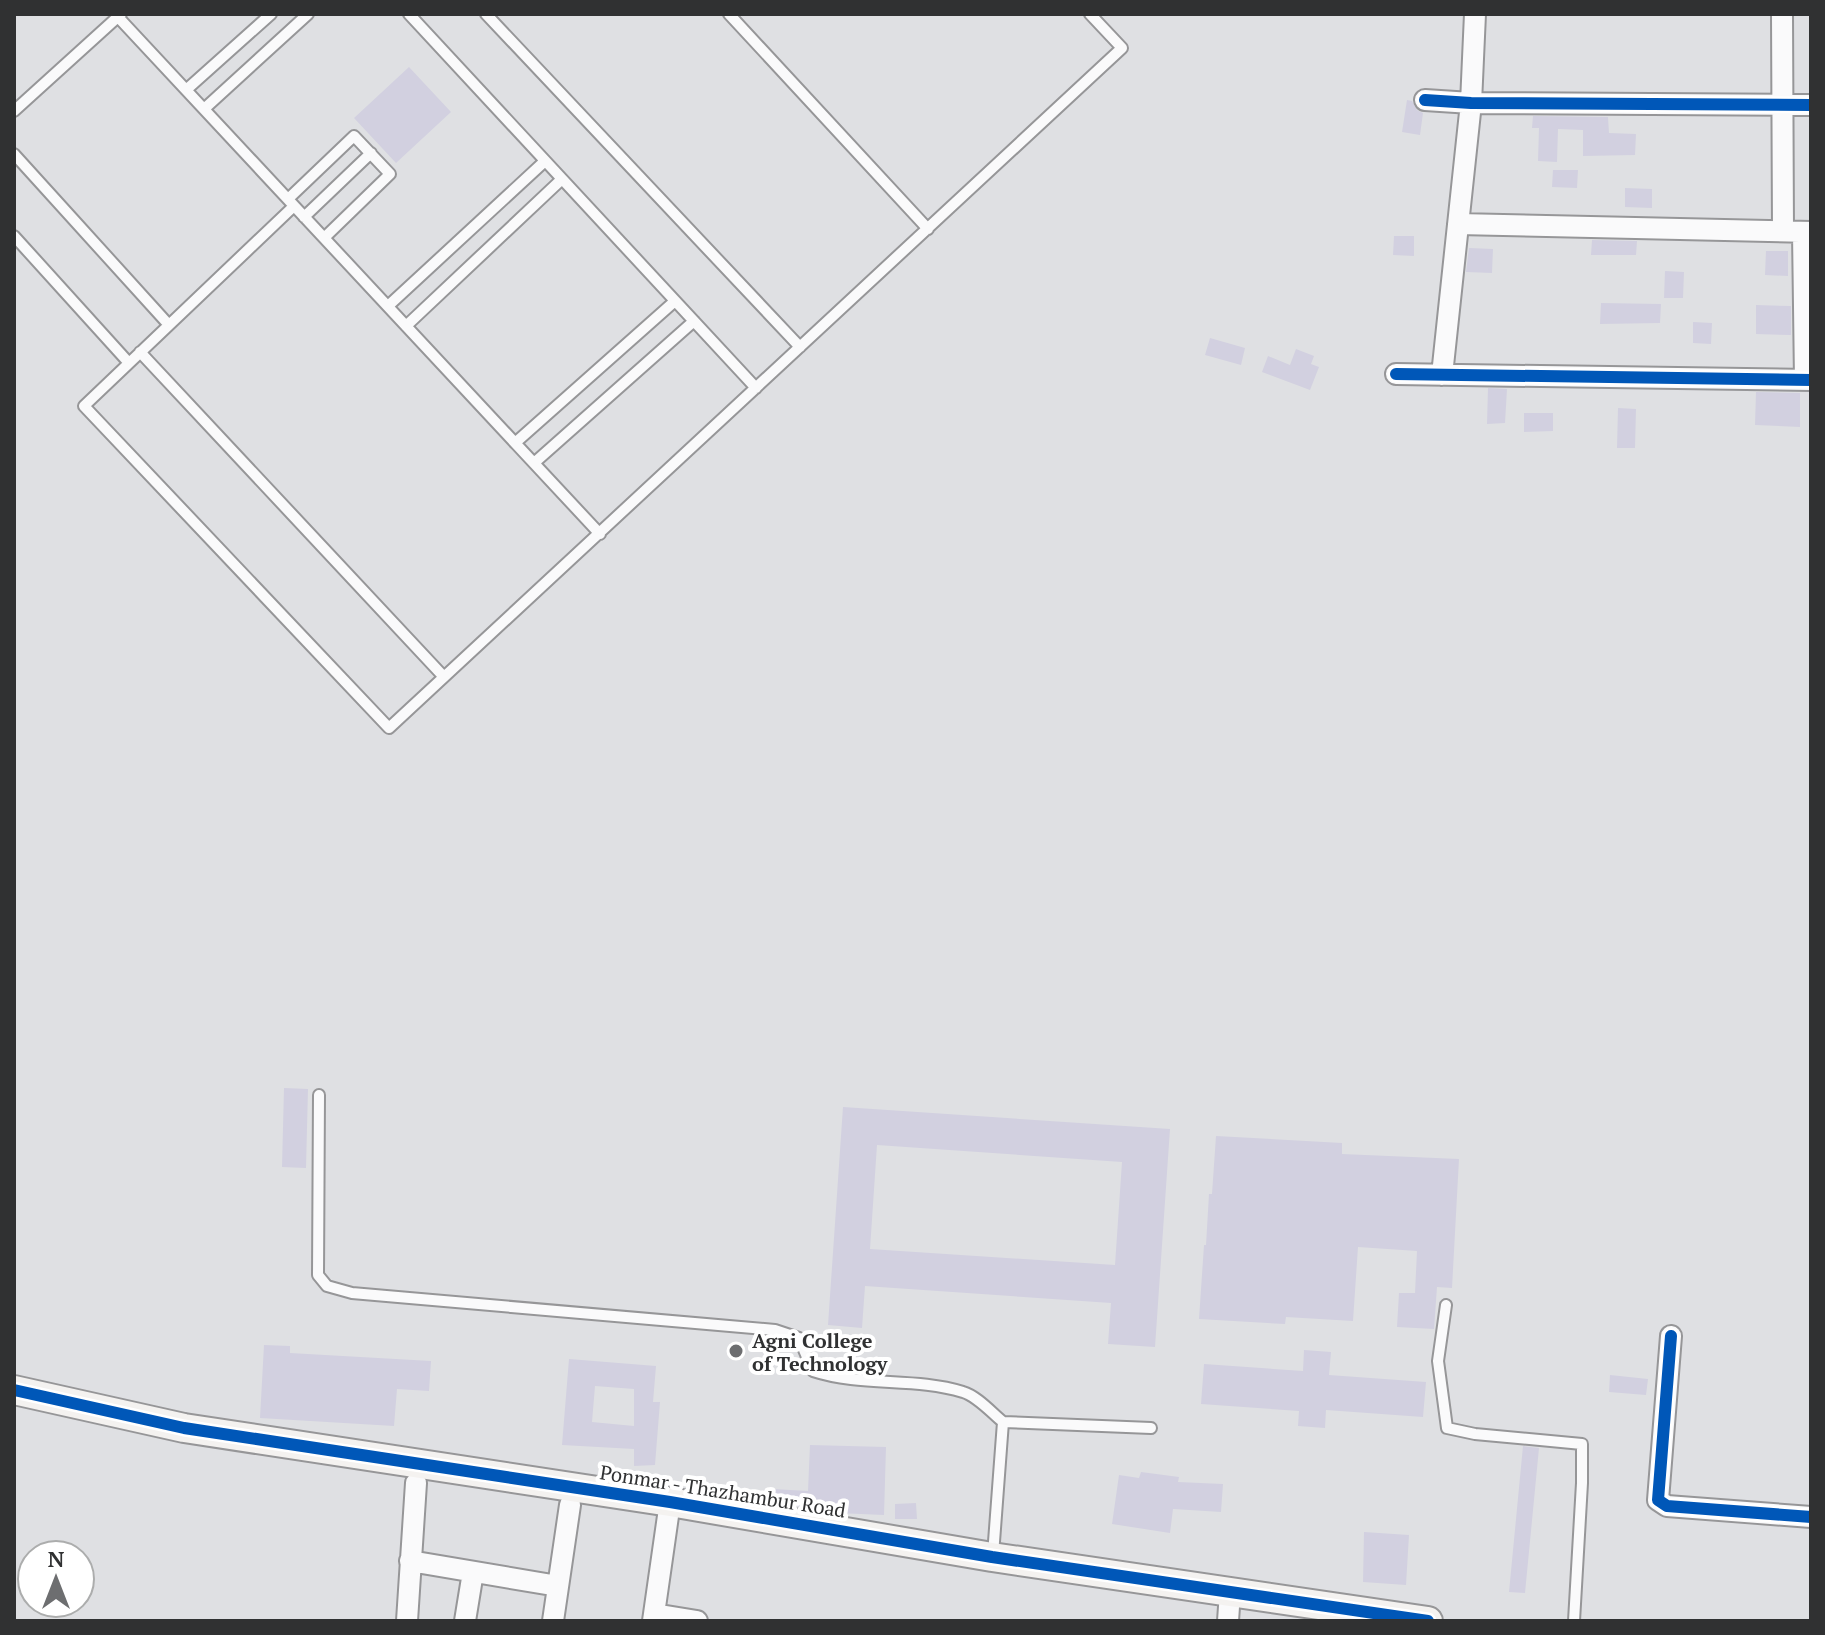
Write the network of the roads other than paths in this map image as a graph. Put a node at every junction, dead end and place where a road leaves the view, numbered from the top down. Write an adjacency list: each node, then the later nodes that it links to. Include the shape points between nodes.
1 (271, 14): 10 (lane)
2 (308, 14): 15 (lane)
3 (409, 14): 19 (lane)
4 (486, 14): 33 (lane)
5 (729, 14): 24 (lane)
6 (1090, 14): 24 (lane, via 1122,48)
7 (1475, 14): 12 (street)
8 (1782, 14): 13 (street)
9 (119, 15): 10 (lane); 16 (lane)
10 (186, 90): 15 (lane)
11 (1425, 100): 12 (street)
12 (1471, 103): 13 (street); 23 (street)
13 (1782, 105): 14 (street); 25 (street)
14 (1811, 105)
15 (204, 109): 21 (lane)
16 (14, 111)
17 (371, 153): 21 (lane, via 354,136); 22 (lane); 27 (lane, via 390,174)
18 (14, 154): 31 (lane)
19 (545, 161): 20 (lane); 29 (lane)
20 (562, 179): 28 (lane); 32 (lane)
21 (291, 203): 22 (lane); 31 (lane)
22 (304, 217): 27 (lane)
23 (1458, 224): 25 (street); 37 (street)
24 (928, 229): 33 (lane)
25 (1799, 232): 38 (street)
26 (14, 236): 35 (lane)
27 (324, 238): 29 (lane)
28 (675, 301): 30 (lane); 40 (lane)
29 (388, 306): 32 (lane)
30 (694, 321): 39 (lane); 41 (lane)
31 (169, 325): 34 (lane)
32 (406, 326): 40 (lane)
33 (800, 347): 39 (lane)
34 (140, 352): 35 (lane); 43 (lane)
35 (129, 363): 43 (lane, via 84,406 389,728)
36 (1396, 374): 37 (street)
37 (1442, 375): 38 (street)
38 (1808, 380)
39 (756, 388): 42 (lane)
40 (515, 443): 41 (lane)
41 (534, 463): 42 (lane)
42 (600, 534): 43 (lane)
43 (444, 677)
44 (319, 1095): 48 (lane, via 318,1275 327,1286 352,1293 775,1330 799,1338 813,1371 966,1393)
45 (1446, 1305): 67 (lane, via 1438,1361 1447,1428 1582,1444)
46 (1671, 1336): 53 (street, via 1658,1500 1667,1506)
47 (14, 1390): 51 (street, Ponmar - Thazhambur Road, via 184,1428)
48 (1003, 1422): 49 (lane); 54 (lane)
49 (1151, 1428)
50 (416, 1483): 55 (street)
51 (670, 1502): 54 (street, Ponmar - Thazhambur Road); 60 (street)
52 (570, 1505): 57 (street)
53 (1811, 1517)
54 (992, 1557): 58 (street, Ponmar - Thazhambur Road)
55 (410, 1561): 56 (street); 61 (street)
56 (473, 1572): 57 (street); 62 (street)
57 (558, 1586): 63 (street)
58 (1230, 1592): 59 (street, Ponmar - Thazhambur Road); 65 (street)
59 (1346, 1615): 66 (street, Ponmar - Thazhambur Road)
60 (653, 1618): 64 (street)
61 (407, 1621)
62 (465, 1621)
63 (553, 1621)
64 (697, 1621)
65 (1228, 1621)
66 (1428, 1621)
67 (1574, 1621)

